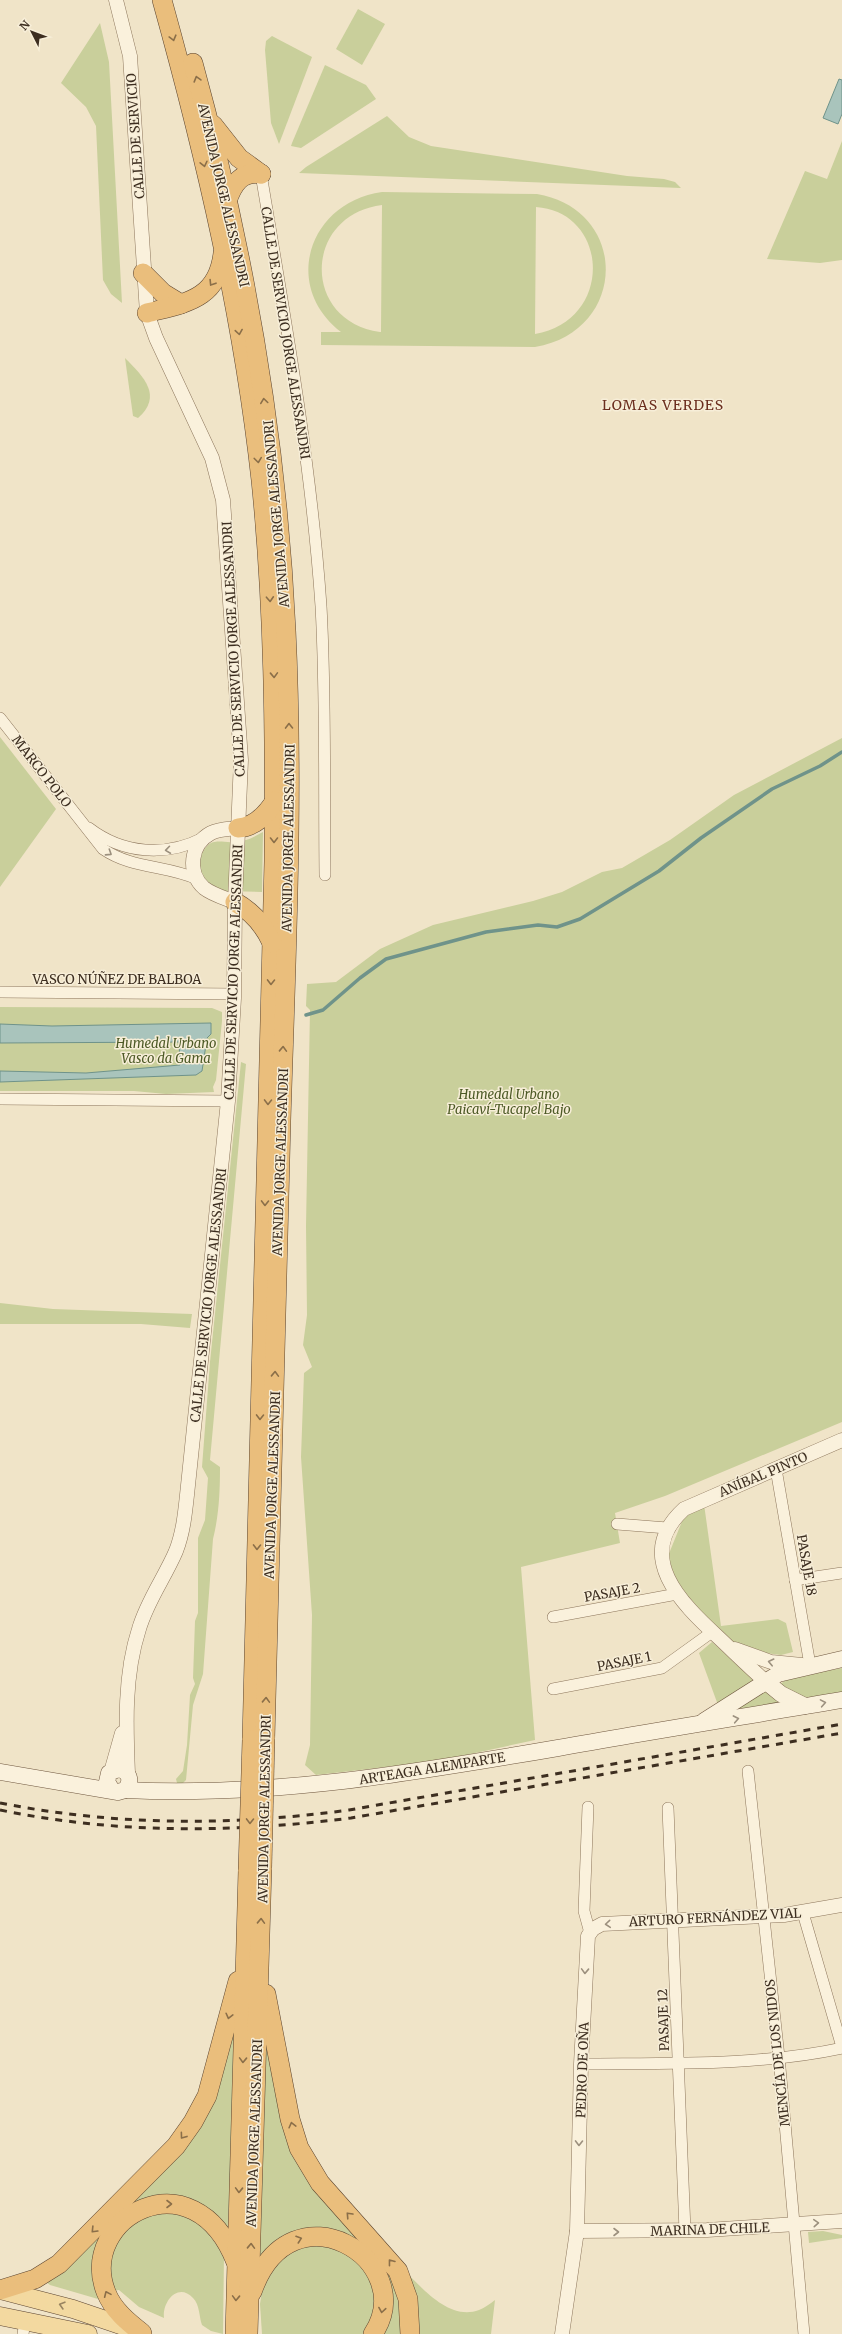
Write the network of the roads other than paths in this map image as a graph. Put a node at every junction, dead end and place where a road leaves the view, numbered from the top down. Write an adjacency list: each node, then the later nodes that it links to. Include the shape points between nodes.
1 (116, 0): 8 (street, CALLE DE SERVICIO, via 130,56)
2 (162, 0): 7 (highway, AVENIDA JORGE ALESSANDRI, one-way to 7, via 194,118)
3 (175, 0): 4 (highway, AVENIDA JORGE ALESSANDRI, one-way to 3)
4 (208, 117): 5 (highway, via 231,149); 6 (highway, AVENIDA JORGE ALESSANDRI)
5 (261, 174): 6 (highway, via 248,174 239,178); 16 (street, CALLE DE SERVICIO JORGE ALESSANDRI, via 296,391 317,562 323,657)
6 (227, 201): 44 (highway, AVENIDA JORGE ALESSANDRI, one-way to 6, via 287,905 288,692 283,572 270,443 248,299)
7 (224, 248): 9 (highway, one-way to 9, via 218,273 208,289 196,299); 12 (highway, AVENIDA JORGE ALESSANDRI, one-way to 12, via 248,383 264,515 274,672)
8 (144, 273): 9 (highway, via 163,293); 10 (street, CALLE DE SERVICIO JORGE ALESSANDRI)
9 (181, 304): 10 (highway)
10 (147, 313): 14 (street, CALLE DE SERVICIO JORGE ALESSANDRI, via 156,338 212,458 223,500 239,710 241,801)
11 (0, 718): 13 (street, MARCO POLO)
12 (275, 801): 14 (highway, via 257,821 245,828); 21 (highway, AVENIDA JORGE ALESSANDRI, one-way to 21)
13 (84, 824): 15 (street, MARCO POLO, one-way to 13, via 172,850 145,850 111,841); 17 (street, MARCO POLO, one-way to 17, via 96,843 118,858 133,864 176,871)
14 (230, 829): 15 (street, MARCO POLO); 19 (street, CALLE DE SERVICIO JORGE ALESSANDRI)
15 (205, 838): 17 (street, via 196,848 193,860)
16 (326, 875)
17 (197, 879): 18 (street, MARCO POLO, via 206,889)
18 (217, 895): 19 (street); 20 (street, MARCO POLO)
19 (235, 902): 20 (street, CALLE DE SERVICIO JORGE ALESSANDRI); 21 (highway, via 262,924)
20 (235, 924): 23 (street, CALLE DE SERVICIO JORGE ALESSANDRI)
21 (272, 943): 44 (highway, AVENIDA JORGE ALESSANDRI, one-way to 44)
22 (0, 992): 23 (street, VASCO NÚÑEZ DE BALBOA)
23 (234, 994): 25 (street, CALLE DE SERVICIO JORGE ALESSANDRI)
24 (0, 1099): 25 (street)
25 (228, 1100): 42 (street, CALLE DE SERVICIO JORGE ALESSANDRI, via 183,1528 176,1550 139,1627 130,1664)
26 (842, 1440): 27 (street, ANÍBAL PINTO)
27 (776, 1469): 29 (street, ANÍBAL PINTO, via 684,1509); 31 (street, PASAJE 18)
28 (617, 1524): 29 (street)
29 (667, 1528): 32 (street, via 661,1555 667,1579)
30 (842, 1573): 31 (street)
31 (795, 1580): 37 (street, PASAJE 18)
32 (676, 1594): 33 (street, PASAJE 2); 34 (street, via 693,1615)
33 (553, 1617)
34 (712, 1632): 35 (street); 39 (street, PASAJE 1, via 662,1668)
35 (726, 1645): 37 (street, one-way to 35, via 771,1662); 38 (street)
36 (842, 1659): 37 (main road)
37 (810, 1665): 38 (main road, via 789,1670)
38 (765, 1681): 41 (main road, via 781,1694); 43 (main road)
39 (553, 1690)
40 (842, 1700): 41 (main road, ARTEAGA ALEMPARTE, one-way to 40)
41 (805, 1706): 43 (main road, ARTEAGA ALEMPARTE, one-way to 41)
42 (125, 1723): 47 (street, CALLE DE SERVICIO JORGE ALESSANDRI); 49 (street, CALLE DE SERVICIO JORGE ALESSANDRI)
43 (698, 1725): 49 (main road, ARTEAGA ALEMPARTE, via 341,1782 233,1792 165,1792)
44 (258, 1740): 57 (highway, AVENIDA JORGE ALESSANDRI, bridge)
45 (748, 1771): 54 (street, MENCÍA DE LOS NIDOS)
46 (0, 1772): 48 (main road, ARTEAGA ALEMPARTE)
47 (110, 1772): 48 (main road, ARTEAGA ALEMPARTE); 49 (main road, ARTEAGA ALEMPARTE, via 120,1769)
48 (54, 1780): 49 (main road, ARTEAGA ALEMPARTE)
49 (123, 1783)
50 (588, 1807): 56 (street, PEDRO DE OÑA, via 584,1912)
51 (668, 1808): 55 (street, PASAJE 12)
52 (842, 1905): 53 (street, ARTURO FERNÁNDEZ VIAL)
53 (803, 1913): 54 (street, ARTURO FERNÁNDEZ VIAL); 58 (street)
54 (763, 1916): 55 (street, ARTURO FERNÁNDEZ VIAL); 59 (street, MENCÍA DE LOS NIDOS)
55 (673, 1920): 56 (street, ARTURO FERNÁNDEZ VIAL, one-way to 56, via 602,1924); 60 (street, PASAJE 12)
56 (590, 1933): 61 (street, PEDRO DE OÑA, one-way to 61, via 586,1945)
57 (253, 1955): 66 (highway, AVENIDA JORGE ALESSANDRI, one-way to 66); 67 (highway, one-way to 67, via 212,2083 185,2134 161,2162 59,2264 35,2279); 68 (highway, AVENIDA JORGE ALESSANDRI, one-way to 57); 75 (highway, one-way to 57, via 408,2299 398,2270 320,2183 299,2148)
58 (842, 2048): 59 (street, via 814,2054)
59 (778, 2057): 60 (street); 63 (street, MENCÍA DE LOS NIDOS)
60 (679, 2063): 61 (street); 65 (street, PASAJE 12)
61 (581, 2064): 64 (street, PEDRO DE OÑA, one-way to 64)
62 (842, 2221): 63 (street, MARINA DE CHILE, one-way to 62)
63 (795, 2224): 65 (street, MARINA DE CHILE); 77 (street, MENCÍA DE LOS NIDOS)
64 (577, 2231): 65 (street, MARINA DE CHILE, one-way to 65); 76 (street, PEDRO DE OÑA, via 573,2274)
65 (685, 2231)
66 (237, 2265): 71 (highway, one-way to 66, via 116,2309 106,2293 102,2276 105,2249 114,2232 129,2217 157,2204 176,2204 193,2209 207,2218 220,2232); 72 (highway, AVENIDA JORGE ALESSANDRI, one-way to 72)
67 (0, 2290): 71 (main road, one-way to 67, via 67,2307)
68 (250, 2299): 72 (highway, AVENIDA JORGE ALESSANDRI); 74 (highway, one-way to 74, via 265,2267 287,2245 307,2236 332,2238 359,2252 378,2277 383,2303 380,2321)
69 (0, 2316): 70 (main road)
70 (24, 2327): 73 (main road)
71 (144, 2333)
72 (241, 2333)
73 (88, 2334)
74 (373, 2334)
75 (410, 2334)
76 (562, 2334)
77 (804, 2334)

